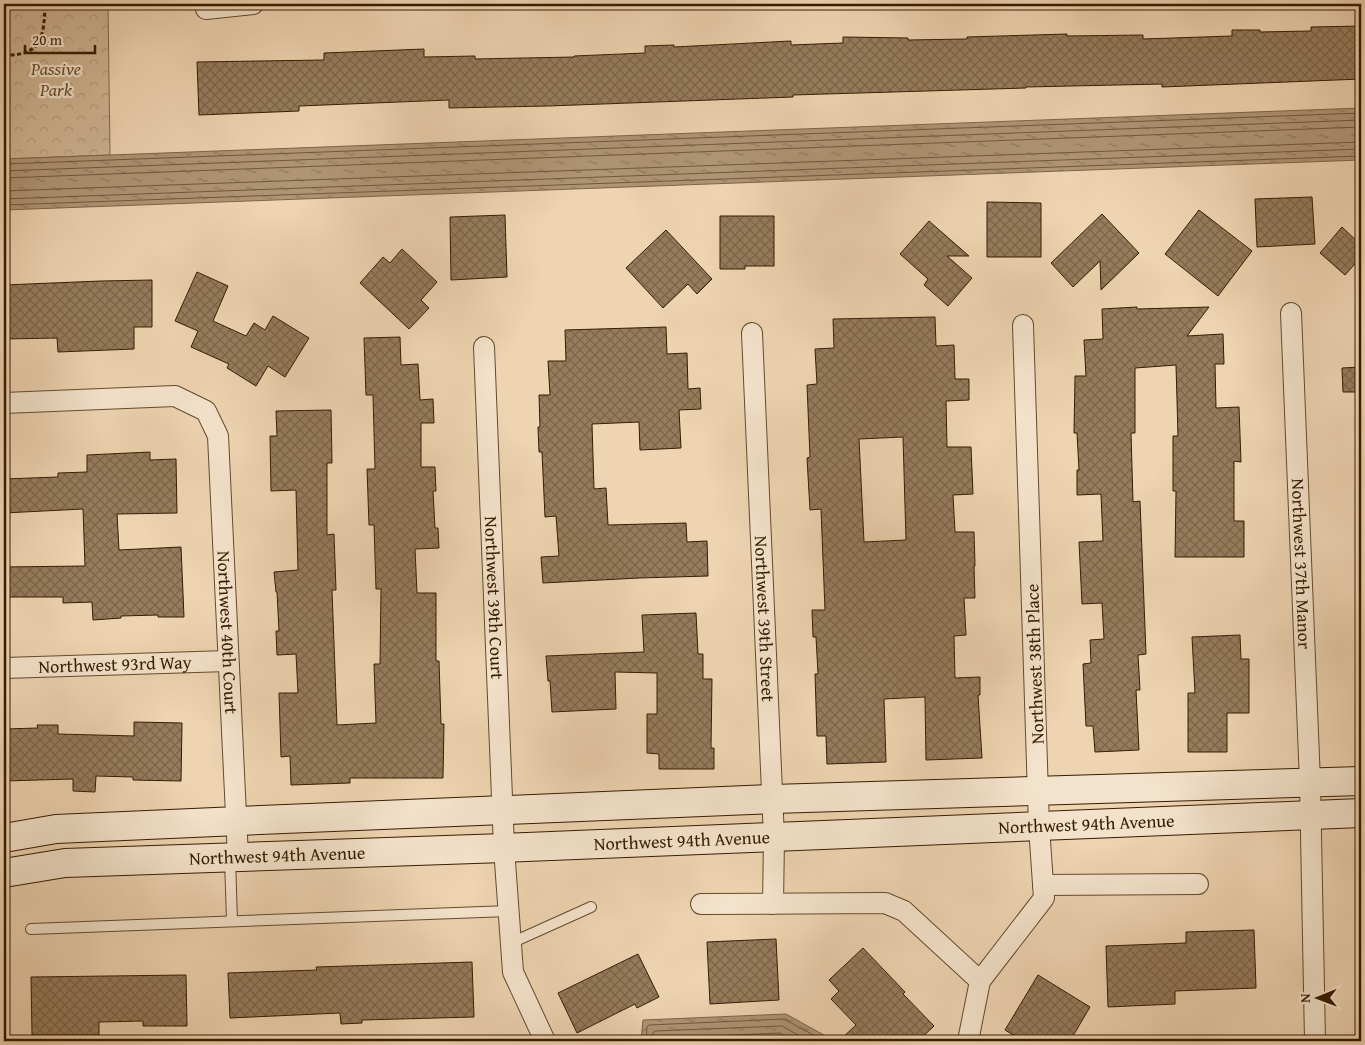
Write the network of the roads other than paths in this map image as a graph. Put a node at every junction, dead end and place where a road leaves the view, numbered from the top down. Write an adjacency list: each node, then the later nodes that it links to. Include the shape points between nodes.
1 (253, 4): 2 (street)
2 (206, 9)
3 (1291, 313): 11 (street, Northwest 37th Manor)
4 (1023, 325): 12 (street, Northwest 38th Place)
5 (752, 333): 13 (street, Northwest 39th Street)
6 (484, 347): 14 (street, Northwest 39th Court)
7 (4, 402): 8 (street, Northwest 40th Court, via 175,396 206,410 218,436)
8 (228, 661): 9 (street, Northwest 93rd Way); 17 (street, Northwest 40th Court)
9 (4, 668)
10 (1361, 780): 11 (street, Northwest 94th Avenue)
11 (1310, 782): 12 (street, Northwest 94th Avenue); 16 (street, Northwest 37th Manor)
12 (1039, 790): 13 (street, Northwest 94th Avenue); 18 (street, Northwest 38th Place)
13 (773, 799): 14 (street, Northwest 94th Avenue); 20 (street, Northwest 39th Street)
14 (503, 811): 17 (street, Northwest 94th Avenue); 21 (street, Northwest 39th Court)
15 (1361, 814): 16 (street, Northwest 94th Avenue)
16 (1310, 815): 18 (street, Northwest 94th Avenue); 36 (street, Northwest 37th Manor)
17 (238, 821): 19 (street, Northwest 94th Avenue, via 56,829); 22 (street, Northwest 40th Court)
18 (1039, 827): 20 (street, Northwest 94th Avenue); 25 (street, Northwest 38th Place)
19 (4, 838)
20 (774, 838): 21 (street, Northwest 94th Avenue); 27 (street, Northwest 39th Street)
21 (504, 848): 22 (street, Northwest 94th Avenue); 29 (street)
22 (234, 857): 23 (street, Northwest 94th Avenue, via 65,863); 30 (lane)
23 (4, 873)
24 (1198, 884): 25 (street)
25 (1043, 885): 33 (street, Northwest 38th Place, via 1044,898)
26 (701, 904): 27 (street)
27 (773, 904): 33 (street, via 885,903 904,911)
28 (591, 907): 32 (lane)
29 (509, 911): 30 (lane); 32 (street)
30 (232, 922): 31 (lane)
31 (31, 929)
32 (511, 943): 34 (street, via 513,972)
33 (980, 981): 35 (street, Northwest 38th Place)
34 (545, 1041)
35 (968, 1041)
36 (1315, 1041)

